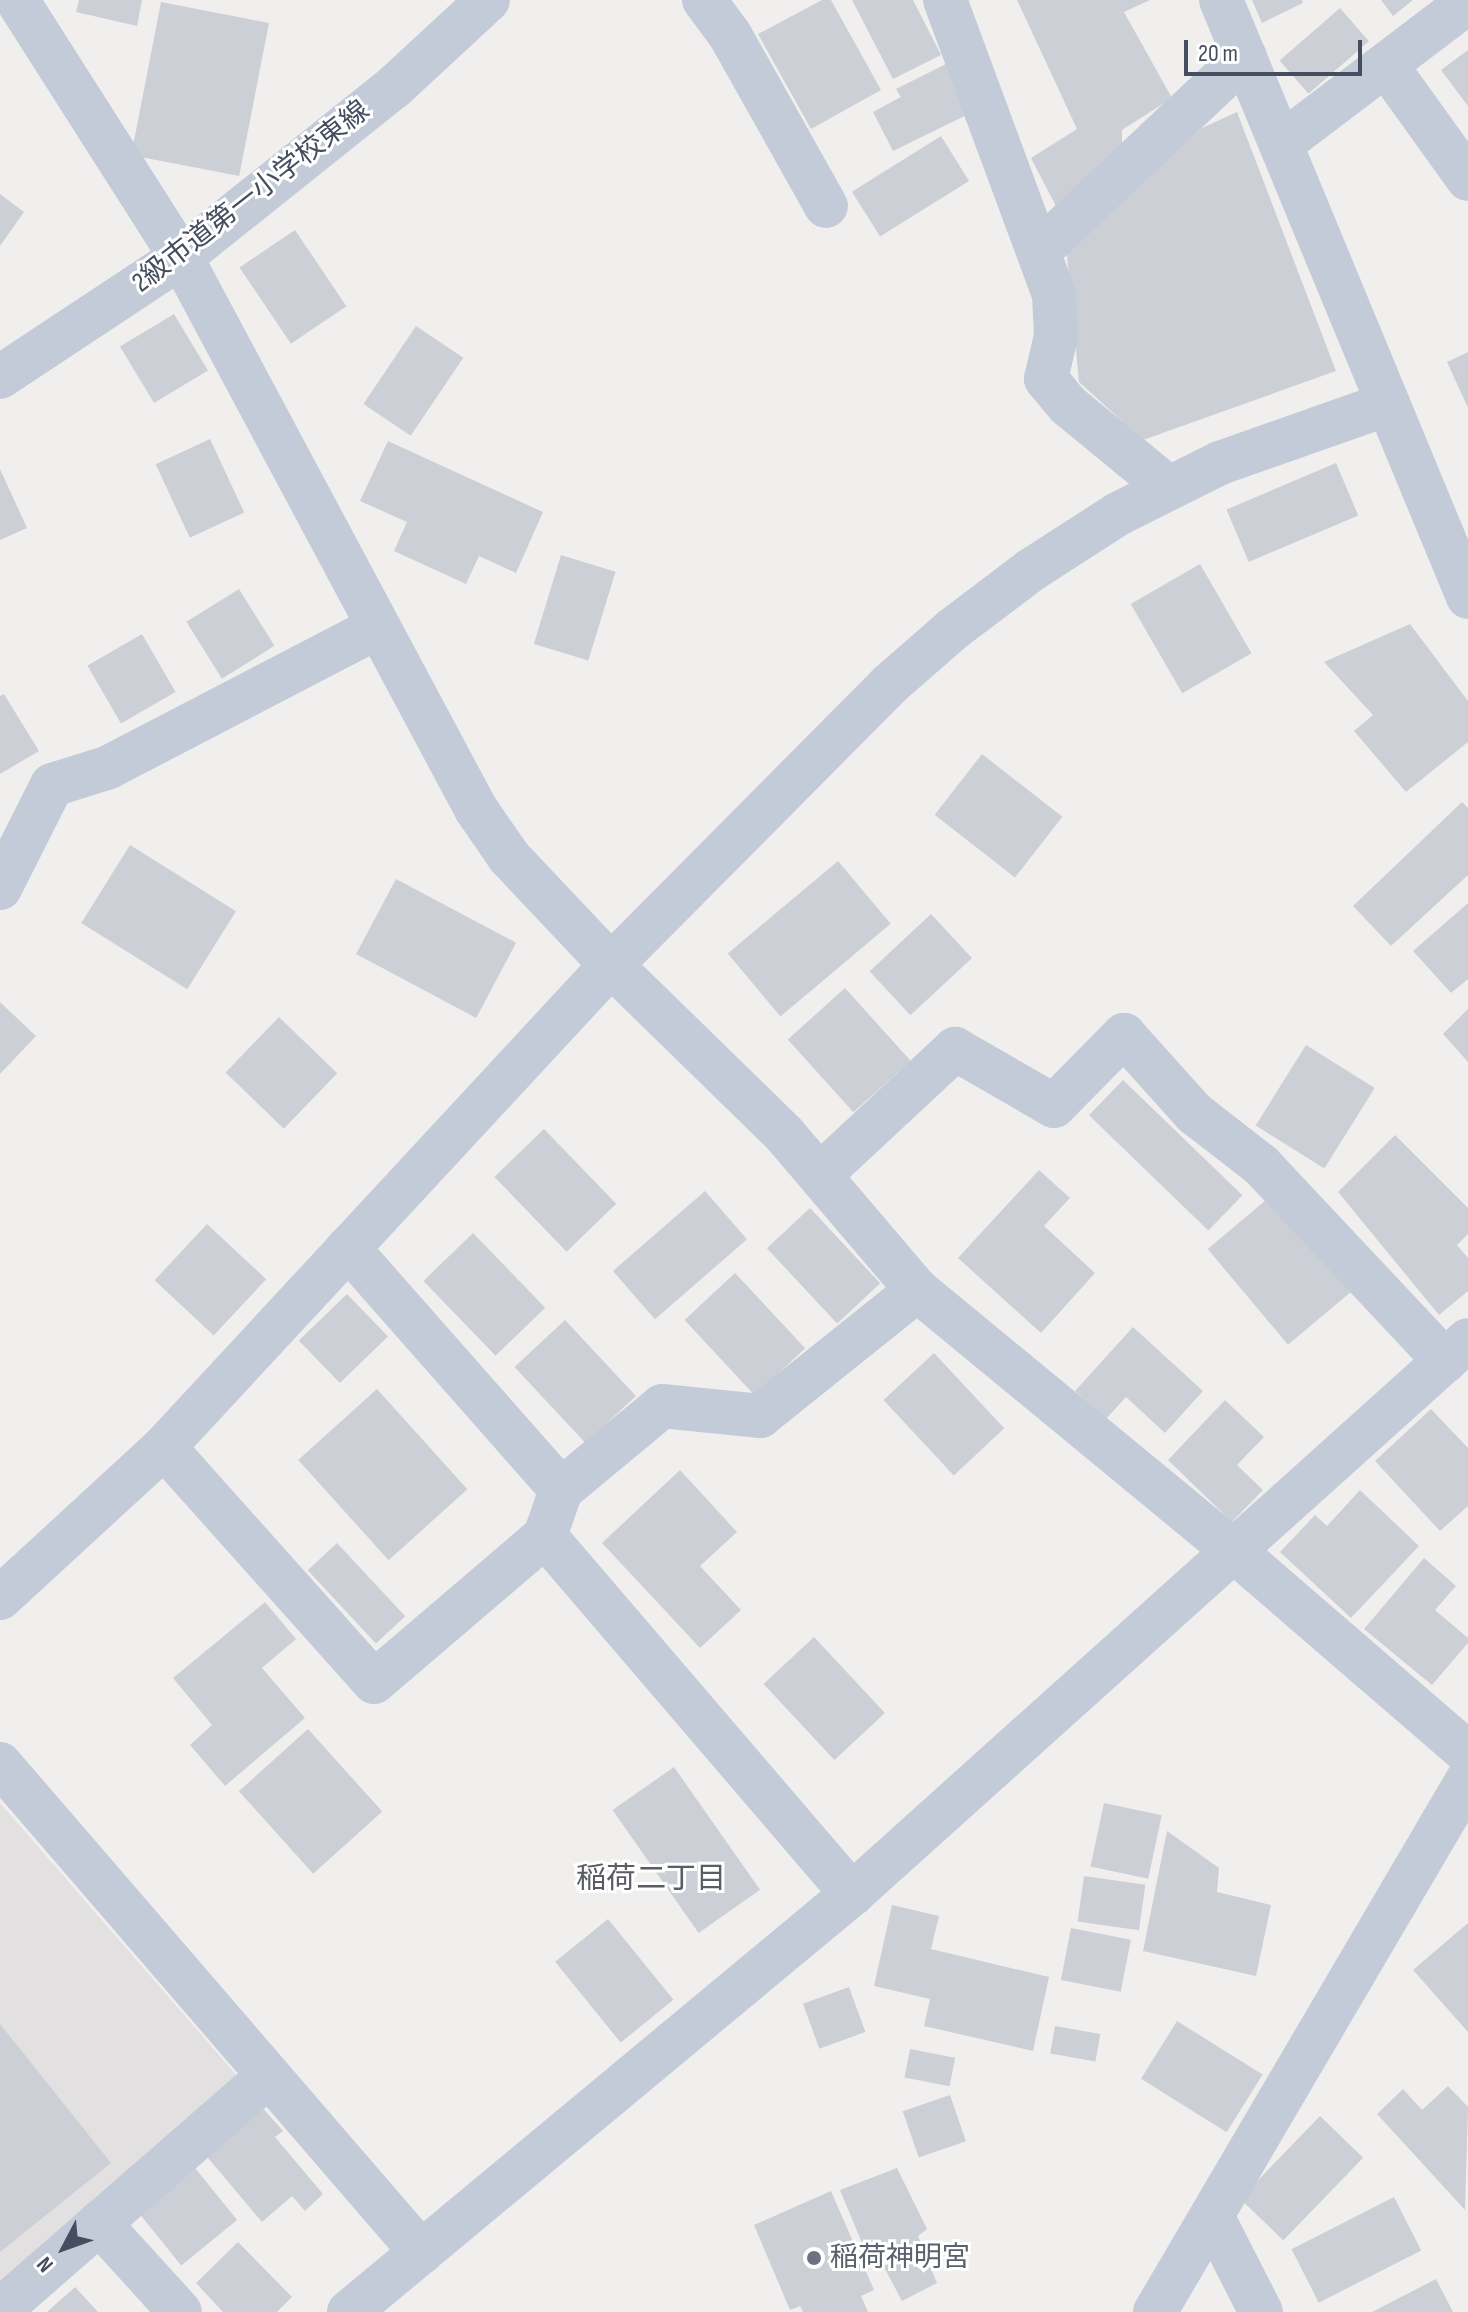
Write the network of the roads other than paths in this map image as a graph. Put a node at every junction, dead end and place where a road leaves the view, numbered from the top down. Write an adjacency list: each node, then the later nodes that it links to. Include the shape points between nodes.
1 (17, 0): 13 (street)
2 (488, 0): 13 (street, 2級市道第一小学校東線, via 394,87)
3 (704, 0): 11 (street, via 730,35)
4 (945, 0): 12 (street)
5 (1221, 0): 7 (street)
6 (1468, 2): 8 (street)
7 (1245, 57): 9 (street); 12 (street)
8 (1386, 65): 9 (street); 10 (street)
9 (1281, 144): 15 (street)
10 (1468, 179)
11 (826, 206)
12 (1039, 251): 16 (street, via 1055,308 1056,336 1046,379 1069,406)
13 (181, 257): 14 (street, 2級市道第一小学校東線); 18 (street)
14 (0, 377)
15 (1388, 404): 16 (street, via 1220,463); 17 (street)
16 (1169, 488): 20 (street, via 1031,570 953,629 890,684)
17 (1468, 597)
18 (378, 627): 19 (street, via 107,768 52,785); 20 (street, via 476,809 509,857)
19 (0, 888)
20 (611, 965): 21 (street); 22 (street)
21 (820, 1175): 23 (street); 24 (street, via 955,1049 1054,1106 1124,1035 1194,1113 1261,1165)
22 (348, 1248): 25 (street); 26 (street)
23 (917, 1290): 26 (street, via 760,1416 662,1406); 28 (street)
24 (1456, 1350): 28 (street)
25 (164, 1447): 27 (street, via 374,1682); 29 (street)
26 (561, 1490): 27 (street)
27 (545, 1536): 33 (street)
28 (1234, 1551): 30 (street); 33 (street)
29 (0, 1598)
30 (1468, 1753)
31 (0, 1764): 34 (street)
32 (1468, 1779): 35 (street)
33 (852, 1894): 37 (street)
34 (268, 2076): 36 (street); 37 (street)
35 (1212, 2216): 41 (street); 42 (street)
36 (99, 2223): 39 (street); 40 (street)
37 (421, 2252): 38 (street)
38 (359, 2308)
39 (0, 2310)
40 (180, 2312)
41 (1155, 2312)
42 (1261, 2312)

